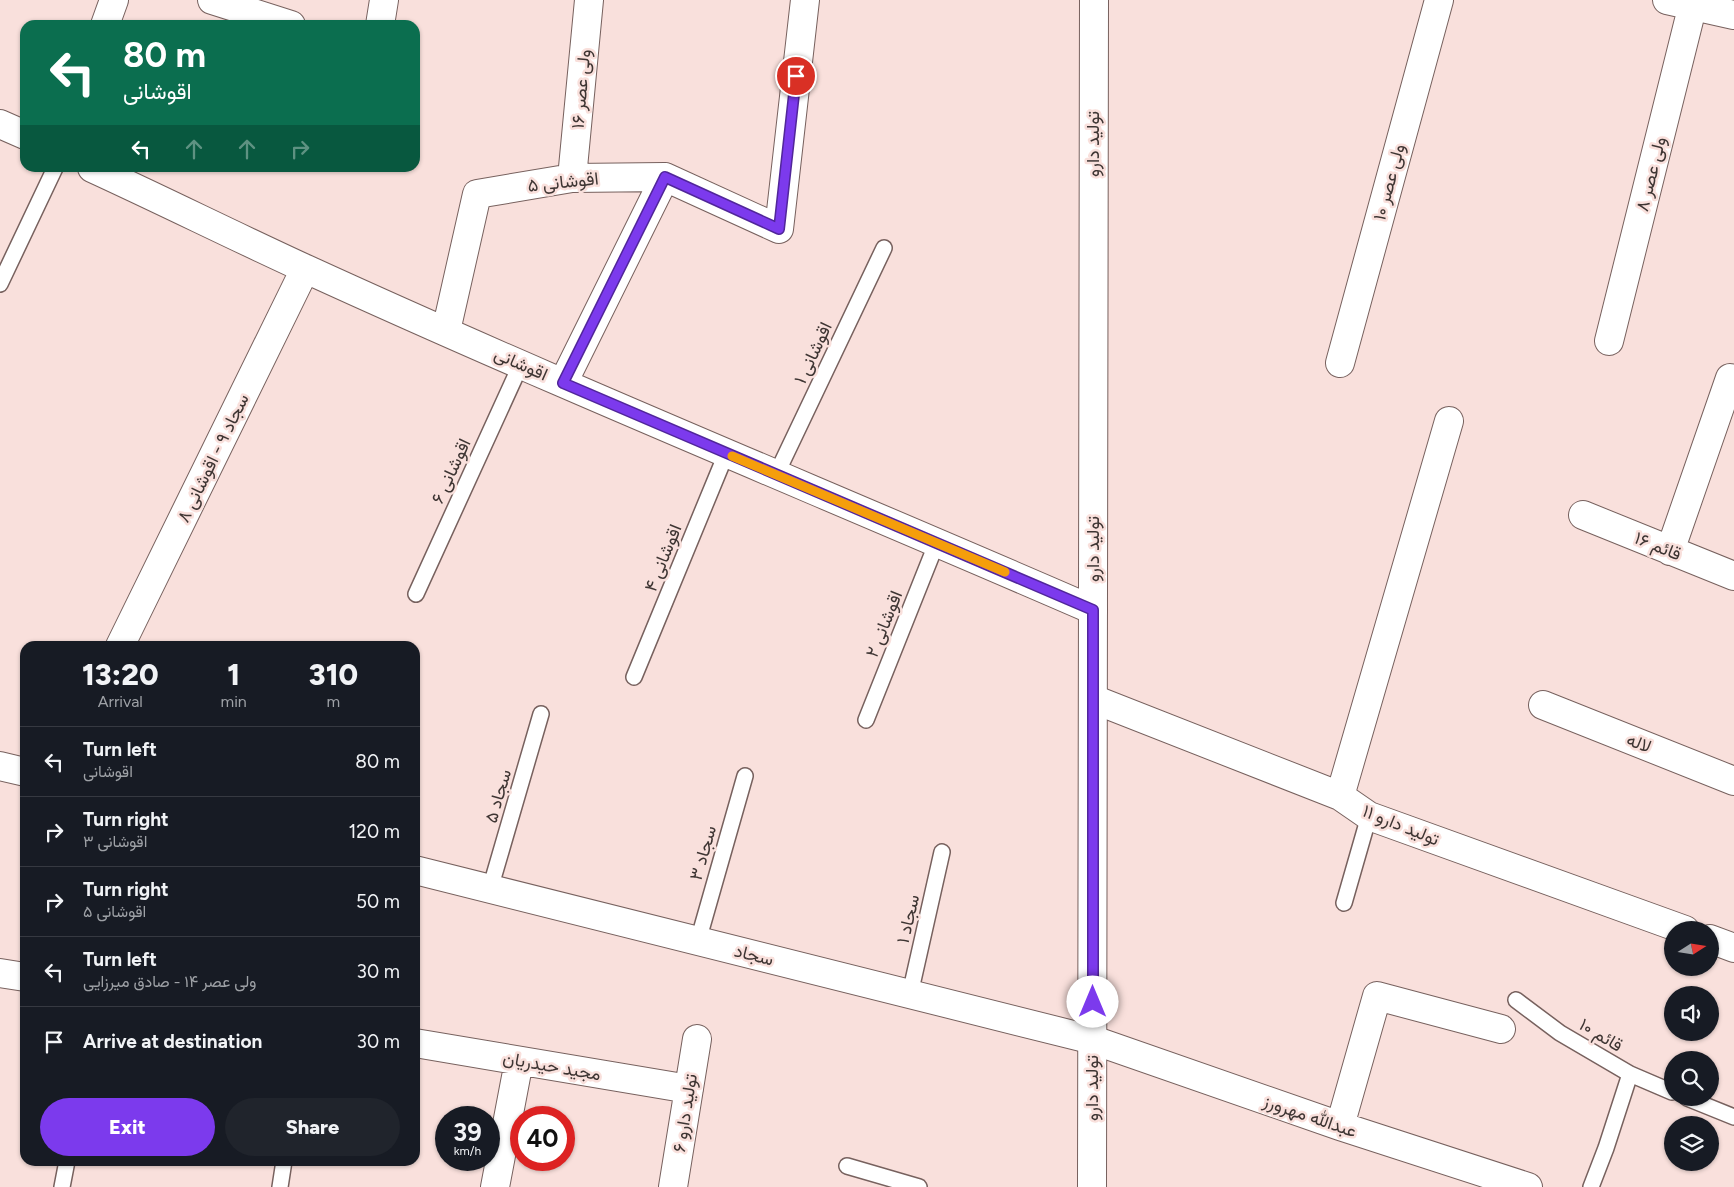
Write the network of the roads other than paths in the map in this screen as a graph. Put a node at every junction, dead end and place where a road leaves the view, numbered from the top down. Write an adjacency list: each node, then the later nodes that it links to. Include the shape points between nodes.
1 (114, 0): 10 (street)
2 (212, 0): 11 (street)
3 (384, 0): 12 (street)
4 (589, 0): 18 (street, ولی عصر ۱۶)
5 (805, 0): 17 (street, اقوشانی ۵, via 779,229)
6 (1094, 0): 36 (street, تولید دارو)
7 (1439, 0): 25 (street, ولی عصر ۱۰)
8 (1684, 2): 9 (street); 23 (street, ولی عصر ۸)
9 (1734, 16)
10 (107, 20)
11 (275, 20)
12 (381, 20)
13 (0, 124): 14 (street)
14 (20, 134)
15 (53, 172): 21 (lane)
16 (100, 172): 20 (street, اقوشانی)
17 (665, 177): 18 (street, اقوشانی ۵); 27 (street)
18 (572, 178): 22 (street, اقوشانی ۵, via 477,194)
19 (884, 248): 30 (lane, اقوشانی ۱)
20 (305, 269): 22 (street, اقوشانی); 37 (street, سجاد ۹ - اقوشانی ۸)
21 (0, 284)
22 (446, 331): 24 (street, اقوشانی)
23 (1609, 341)
24 (521, 364): 27 (street, اقوشانی); 35 (lane, اقوشانی ۶)
25 (1340, 364)
26 (1730, 378): 33 (street)
27 (563, 383): 29 (street, اقوشانی)
28 (1449, 421): 47 (street)
29 (726, 454): 30 (street, اقوشانی); 38 (lane, اقوشانی ۴)
30 (776, 475): 32 (street, اقوشانی)
31 (1583, 515): 33 (street, قائم ۱۶)
32 (937, 542): 36 (street, اقوشانی); 42 (lane, اقوشانی ۲)
33 (1670, 551): 34 (street, قائم ۱۶)
34 (1734, 576)
35 (416, 594)
36 (1093, 610): 39 (street, تولید دارو)
37 (122, 641)
38 (634, 677)
39 (1093, 699): 47 (street, تولید دارو ۱۱); 63 (street, تولید دارو)
40 (1543, 705): 46 (street, لاله)
41 (541, 714): 51 (lane, سجاد ۵)
42 (866, 720)
43 (0, 766): 44 (street)
44 (20, 771)
45 (745, 776): 54 (lane, سجاد ۳)
46 (1734, 781)
47 (1340, 796): 48 (street, تولید دارو ۱۱)
48 (1369, 816): 52 (lane); 53 (street, تولید دارو ۱۱)
49 (942, 852): 59 (lane, سجاد ۱)
50 (420, 871): 51 (street, سجاد)
51 (490, 889): 54 (street, سجاد)
52 (1344, 903)
53 (1664, 922)
54 (698, 941): 59 (street, سجاد)
55 (1719, 942): 56 (street)
56 (1734, 948)
57 (0, 973): 58 (street)
58 (20, 976)
59 (910, 994): 63 (street, سجاد)
60 (1516, 1000): 66 (lane, قائم ۱۰, via 1560,1033)
61 (1501, 1029): 71 (street, via 1377,996)
62 (697, 1038): 67 (street, تولید دارو ۶)
63 (1092, 1040): 71 (street, عبدالله مهرورز); 80 (street, تولید دارو)
64 (420, 1044): 65 (street, مجید حیدریان)
65 (519, 1061): 67 (street, مجید حیدریان); 77 (street)
66 (1630, 1074): 68 (lane, قائم ۱۰); 82 (lane)
67 (689, 1089): 78 (street, تولید دارو ۶)
68 (1664, 1089)
69 (1707, 1106): 70 (lane)
70 (1734, 1117)
71 (1340, 1126): 81 (street, عبدالله مهرورز)
72 (66, 1166): 75 (lane)
73 (283, 1166): 76 (lane)
74 (847, 1166): 79 (lane)
75 (62, 1187)
76 (280, 1187)
77 (495, 1187)
78 (673, 1187)
79 (919, 1187)
80 (1092, 1187)
81 (1528, 1187)
82 (1591, 1187)

